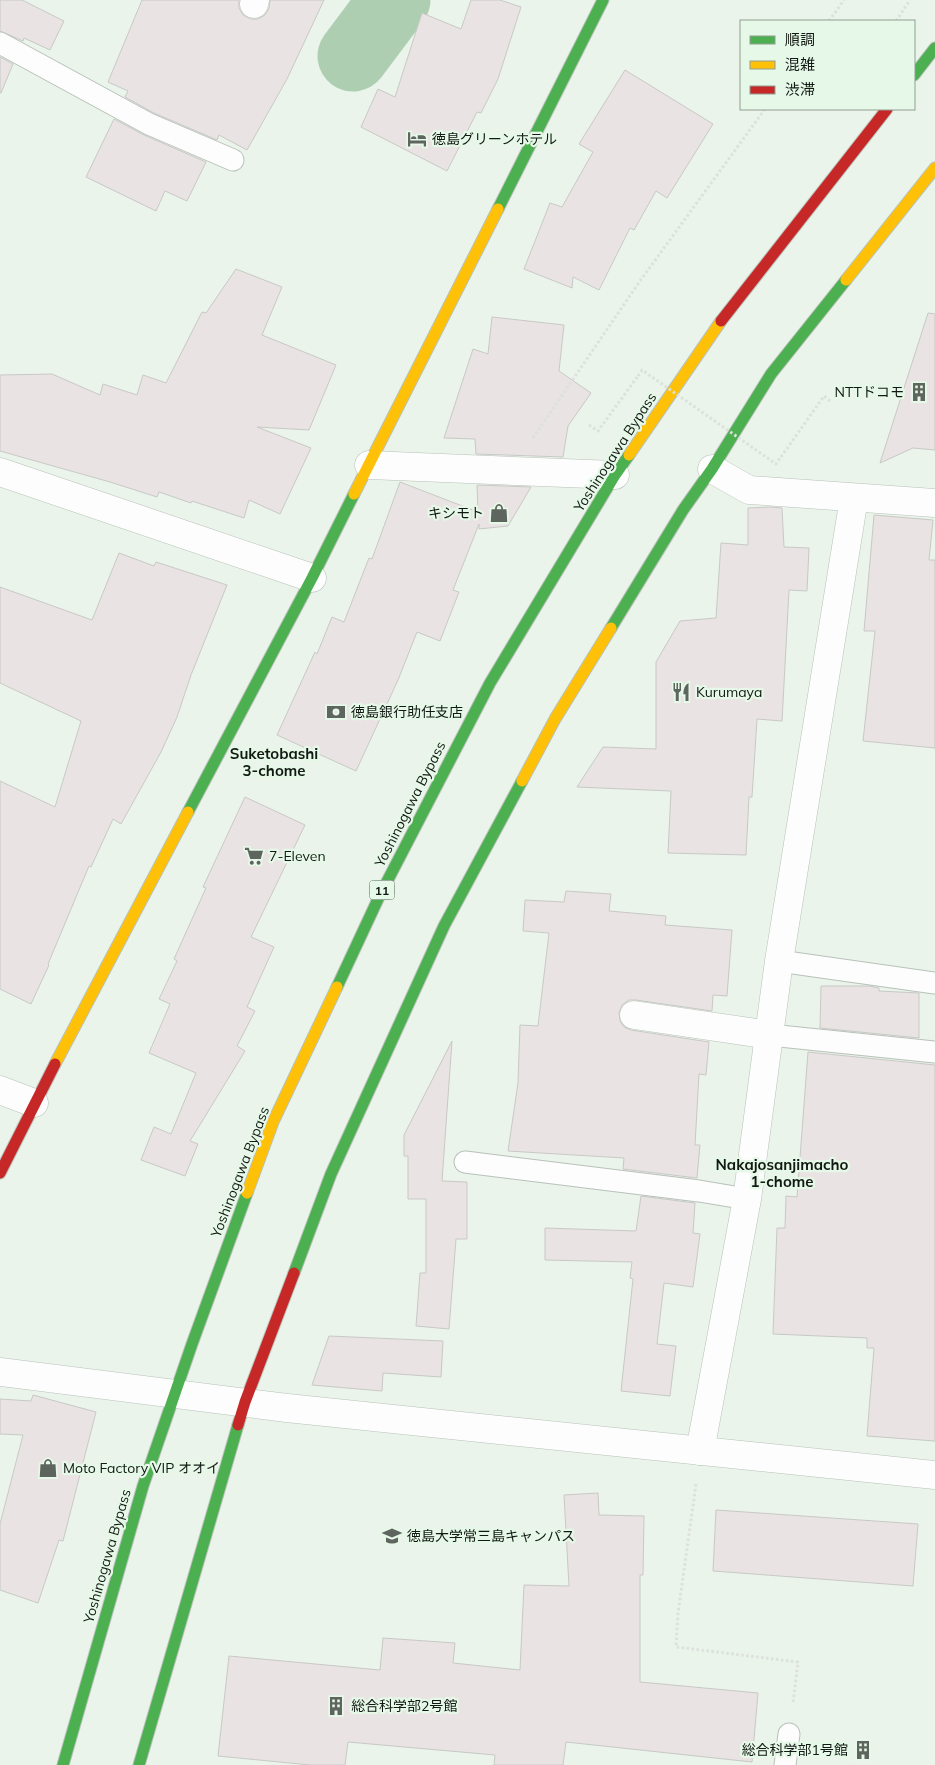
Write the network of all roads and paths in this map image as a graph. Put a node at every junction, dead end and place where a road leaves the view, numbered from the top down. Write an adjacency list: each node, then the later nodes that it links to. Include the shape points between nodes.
1 (603, 0): 15 (main road)
2 (844, 0): 4 (path)
3 (910, 0): 5 (path)
4 (830, 20)
5 (897, 20)
6 (0, 44): 11 (lane, via 149,124)
7 (935, 48): 8 (main road)
8 (915, 74)
9 (764, 110): 17 (path, via 640,281)
10 (886, 110): 19 (main road, Yoshinogawa Bypass / 11, via 722,320)
11 (233, 160)
12 (935, 168): 16 (main road, via 771,374)
13 (831, 402): 14 (path, bridge, via 824,396 776,464 642,370 598,432)
14 (589, 425)
15 (369, 464): 17 (street); 22 (main road)
16 (712, 469): 20 (street, via 749,490); 35 (main road, via 683,510 555,719 444,926 331,1174)
17 (510, 471): 19 (street)
18 (0, 472): 22 (street)
19 (615, 475): 34 (main road, Yoshinogawa Bypass / 11, via 490,683 379,897 273,1122)
20 (854, 498): 21 (street); 23 (street)
21 (935, 503)
22 (312, 578): 29 (main road)
23 (779, 961): 24 (lane); 26 (street)
24 (935, 983)
25 (634, 1015): 26 (street)
26 (770, 1035): 27 (lane); 32 (street)
27 (935, 1052)
28 (0, 1090): 29 (street)
29 (34, 1104): 31 (main road)
30 (465, 1162): 32 (lane)
31 (0, 1173)
32 (747, 1199): 36 (street)
33 (0, 1372): 34 (street)
34 (174, 1394): 35 (street); 39 (main road, Yoshinogawa Bypass / 11, via 143,1486)
35 (245, 1402): 36 (street); 40 (main road)
36 (700, 1451): 37 (street); 38 (path, via 676,1646 798,1662)
37 (935, 1475)
38 (789, 1734): 41 (lane)
39 (63, 1765)
40 (139, 1765)
41 (785, 1765)

